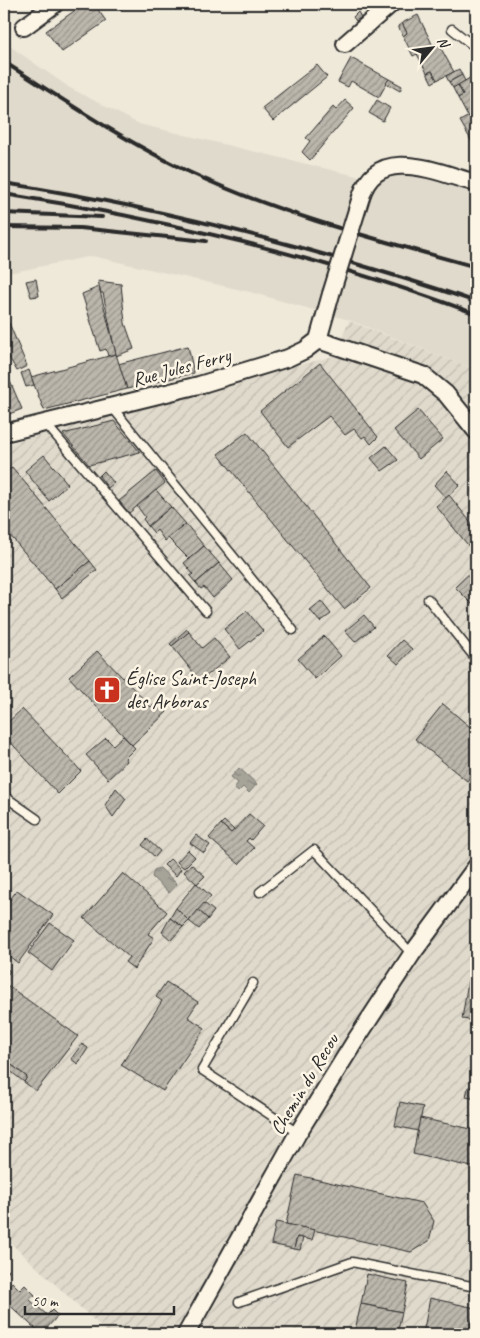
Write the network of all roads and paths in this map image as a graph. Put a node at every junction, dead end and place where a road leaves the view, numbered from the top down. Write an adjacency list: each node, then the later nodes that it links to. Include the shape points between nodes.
1 (56, 4): 3 (street)
2 (391, 4): 5 (street)
3 (24, 27)
4 (452, 29): 6 (lane)
5 (345, 44)
6 (476, 48)
7 (4, 122): 8 (path, via 7,126)
8 (4, 147)
9 (476, 183): 10 (street, bridge, via 414,166 382,168 371,176 361,197)
10 (318, 340): 11 (street, Rue Jules Ferry, via 288,358); 13 (street, via 423,375 446,394)
11 (112, 407): 12 (street, Rue Jules Ferry); 17 (lane)
12 (46, 423): 14 (street, Rue Jules Ferry); 16 (lane)
13 (476, 431)
14 (4, 433)
15 (428, 599): 18 (lane)
16 (206, 611)
17 (293, 630)
18 (476, 659)
19 (4, 796): 20 (lane)
20 (37, 819)
21 (476, 866): 23 (street, Chemin du Recou)
22 (260, 892): 23 (lane, via 314,850)
23 (412, 954): 25 (street, Chemin du Recou)
24 (253, 983): 25 (lane, via 202,1070)
25 (298, 1134): 28 (street, Chemin du Recou)
26 (476, 1287): 27 (lane, via 352,1262)
27 (239, 1302)
28 (186, 1334)

